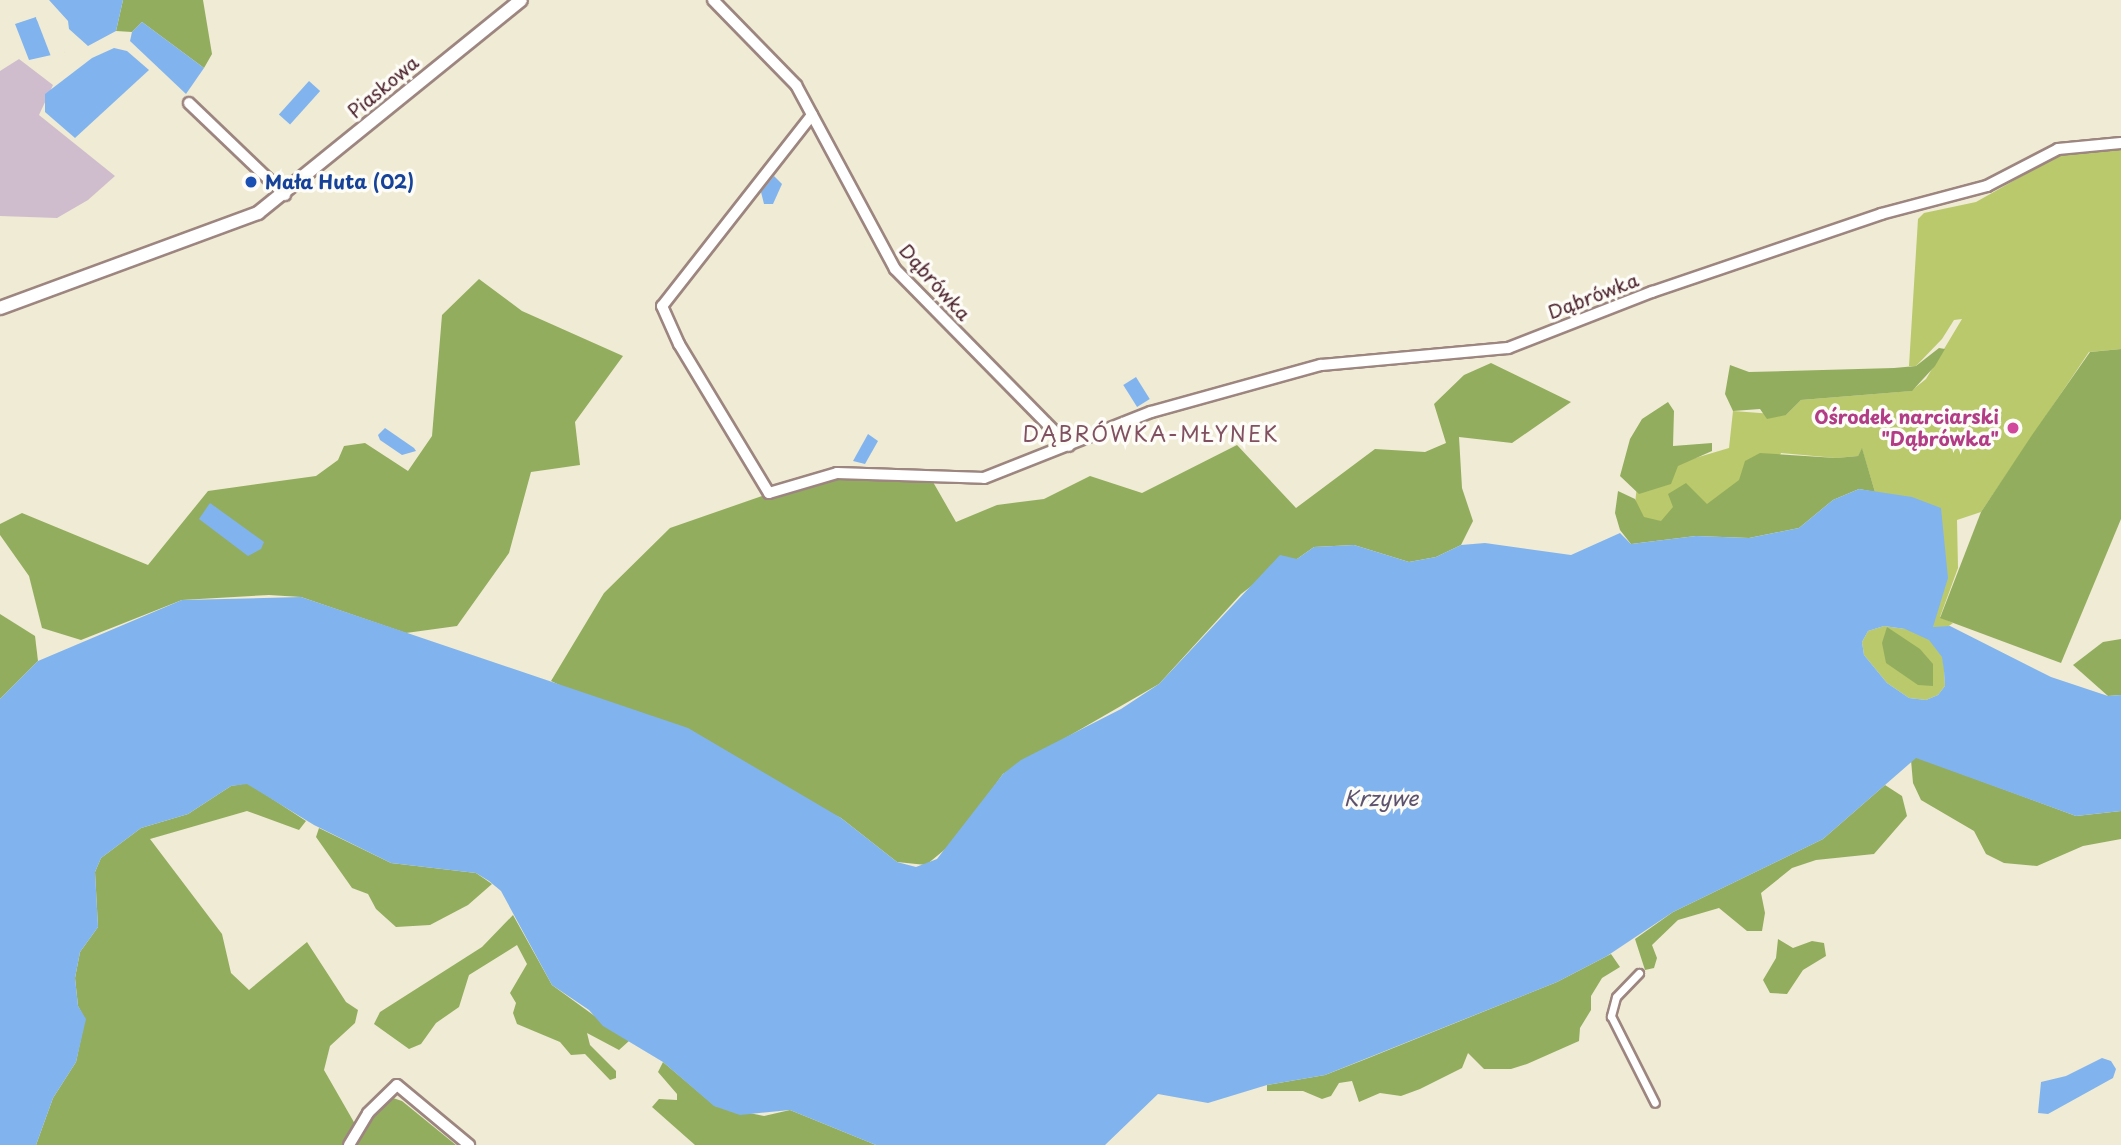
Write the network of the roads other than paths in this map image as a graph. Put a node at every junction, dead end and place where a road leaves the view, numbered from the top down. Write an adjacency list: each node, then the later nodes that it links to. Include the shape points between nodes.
1 (521, 0): 6 (street, Piaskowa)
2 (713, 0): 4 (street, Dąbrówka, via 779,63)
3 (189, 103): 6 (street)
4 (812, 116): 8 (street, Dąbrówka, via 895,269); 8 (street, Dąbrówka, via 662,306 679,344 769,493 837,472 984,478)
5 (2121, 143): 8 (street, Dąbrówka, via 2058,149 1987,186 1868,219 1652,292 1508,348 1321,365 1150,411)
6 (285, 195): 7 (street, Piaskowa, via 242,220)
7 (0, 308)
8 (1069, 446)
9 (1639, 972): 10 (street, via 1616,997 1611,1016)
10 (1655, 1103)
11 (349, 1145): 12 (street, via 368,1113 397,1085)
12 (469, 1145)

